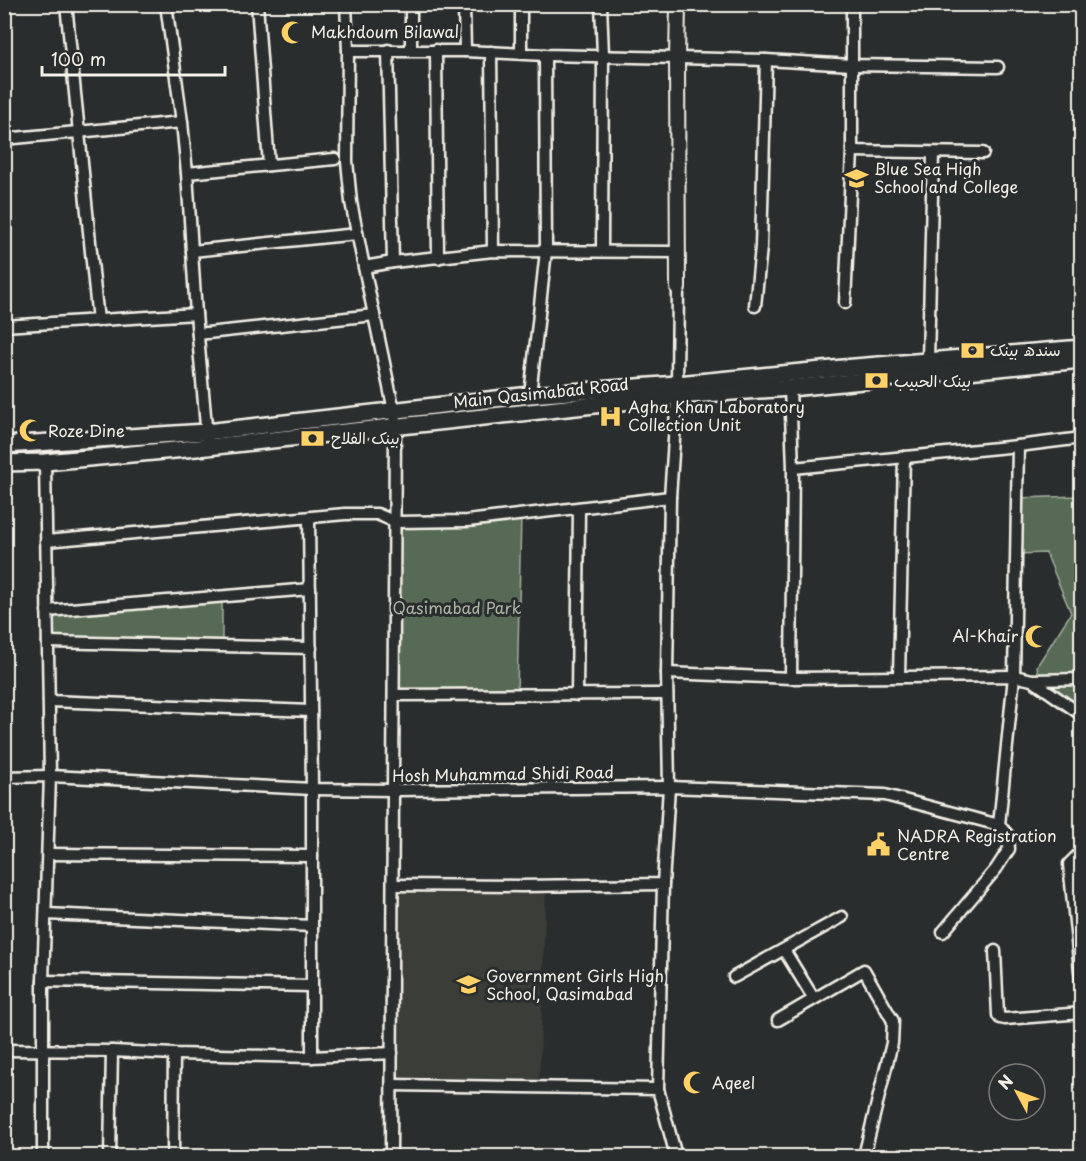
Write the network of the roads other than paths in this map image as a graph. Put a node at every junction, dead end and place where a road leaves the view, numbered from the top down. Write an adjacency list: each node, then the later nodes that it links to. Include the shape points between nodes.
1 (66, 4): 25 (street)
2 (166, 4): 24 (street)
3 (257, 4): 31 (street)
4 (346, 4): 14 (street)
5 (411, 4): 12 (street)
6 (464, 4): 15 (street)
7 (521, 4): 17 (street)
8 (601, 4): 19 (street)
9 (678, 4): 20 (street)
10 (852, 4): 22 (street)
11 (388, 50): 12 (street); 14 (street); 40 (street)
12 (411, 50): 13 (street)
13 (436, 50): 15 (street); 39 (street)
14 (348, 51): 33 (street, via 347,161)
15 (465, 51): 16 (street)
16 (491, 52): 17 (street); 35 (street)
17 (521, 53): 18 (street)
18 (545, 55): 19 (street); 36 (street)
19 (603, 55): 20 (street); 37 (street)
20 (676, 58): 21 (street); 38 (street)
21 (766, 60): 22 (street); 44 (street, via 761,247)
22 (852, 65): 23 (street); 27 (street)
23 (998, 67)
24 (182, 122): 25 (street); 32 (street)
25 (80, 131): 26 (street); 47 (street)
26 (4, 139)
27 (852, 151): 28 (street); 43 (street)
28 (933, 153): 29 (street); 52 (street)
29 (983, 153)
30 (334, 159): 31 (street)
31 (269, 165): 32 (street)
32 (187, 173): 34 (street)
33 (357, 234): 34 (street); 41 (street)
34 (192, 251): 45 (street)
35 (493, 251): 36 (street); 39 (street)
36 (546, 251): 37 (street); 55 (street)
37 (602, 251): 38 (street)
38 (678, 252): 42 (street)
39 (438, 258): 40 (street)
40 (393, 262): 41 (street)
41 (364, 267): 46 (street)
42 (678, 288): 54 (street)
43 (845, 303)
44 (754, 306)
45 (196, 314): 47 (street); 49 (street)
46 (374, 315): 49 (street); 56 (street)
47 (98, 321): 48 (street)
48 (4, 326)
49 (198, 334): 58 (street)
50 (1082, 348): 52 (main road, Main Qasimabad Road)
51 (1082, 360): 53 (main road, Main Qasimabad Road)
52 (928, 361): 54 (main road, Main Qasimabad Road)
53 (790, 388): 54 (main road, Main Qasimabad Road); 64 (street)
54 (677, 390): 55 (main road, Main Qasimabad Road); 56 (main road, Main Qasimabad Road); 65 (street)
55 (530, 395): 56 (main road, Main Qasimabad Road)
56 (395, 419): 58 (main road, Main Qasimabad Road); 68 (street)
57 (1082, 438): 60 (street)
58 (207, 439): 59 (main road, Main Qasimabad Road); 62 (main road, Main Qasimabad Road)
59 (4, 445)
60 (1018, 446): 61 (street); 76 (street)
61 (904, 457): 64 (street); 75 (street)
62 (45, 462): 63 (main road, Main Qasimabad Road); 69 (street)
63 (4, 463)
64 (793, 468): 77 (street)
65 (670, 497): 66 (street); 74 (street)
66 (579, 508): 68 (street, via 466,521); 82 (street)
67 (309, 518): 68 (street, via 377,514); 69 (street); 70 (street)
68 (396, 522): 81 (street)
69 (46, 541): 71 (street)
70 (310, 589): 71 (street); 73 (street)
71 (47, 611): 72 (street)
72 (48, 642): 73 (street); 83 (street)
73 (310, 648): 84 (street)
74 (667, 673): 77 (street); 80 (street)
75 (899, 676): 76 (street); 77 (street)
76 (1014, 676): 79 (street); 91 (street)
77 (791, 678)
78 (1082, 678): 79 (street)
79 (1032, 680): 85 (street)
80 (667, 694): 82 (street); 88 (street)
81 (394, 695): 82 (street); 90 (street)
82 (577, 695)
83 (49, 701): 84 (street); 86 (street)
84 (311, 711): 89 (street)
85 (1082, 715)
86 (50, 776): 87 (street, Hosh Muhammad Shidi Road); 89 (street, Hosh Muhammad Shidi Road); 92 (street)
87 (4, 777)
88 (669, 787): 90 (street, Hosh Muhammad Shidi Road); 91 (street, Hosh Muhammad Shidi Road, via 885,795); 95 (street)
89 (312, 789): 90 (street, Hosh Muhammad Shidi Road); 93 (street)
90 (394, 790): 96 (street)
91 (999, 825): 100 (street, via 1008,836 1009,849)
92 (48, 854): 93 (street); 97 (street)
93 (312, 856): 99 (street)
94 (1078, 856): 106 (street, via 1069,864)
95 (663, 884): 96 (street); 117 (street)
96 (393, 885): 113 (street)
97 (46, 914): 99 (street); 104 (street)
98 (842, 917): 101 (street)
99 (312, 926): 105 (street)
100 (943, 933)
101 (784, 950): 103 (street); 107 (street)
102 (995, 951): 108 (street, via 1000,1018)
103 (734, 977)
104 (43, 981): 105 (street); 111 (street)
105 (312, 986): 115 (street)
106 (1082, 990)
107 (814, 999): 109 (street); 123 (street, via 864,970 892,1021 892,1042)
108 (1082, 1013)
109 (778, 1020)
110 (4, 1050): 111 (street)
111 (44, 1051): 112 (street); 118 (street)
112 (112, 1051): 114 (street); 119 (street)
113 (392, 1053): 115 (street); 116 (street)
114 (174, 1054): 115 (street); 120 (street)
115 (312, 1057)
116 (392, 1085): 117 (street); 121 (street)
117 (658, 1089): 122 (street)
118 (43, 1156)
119 (110, 1156)
120 (173, 1156)
121 (391, 1156)
122 (676, 1156)
123 (864, 1156)

